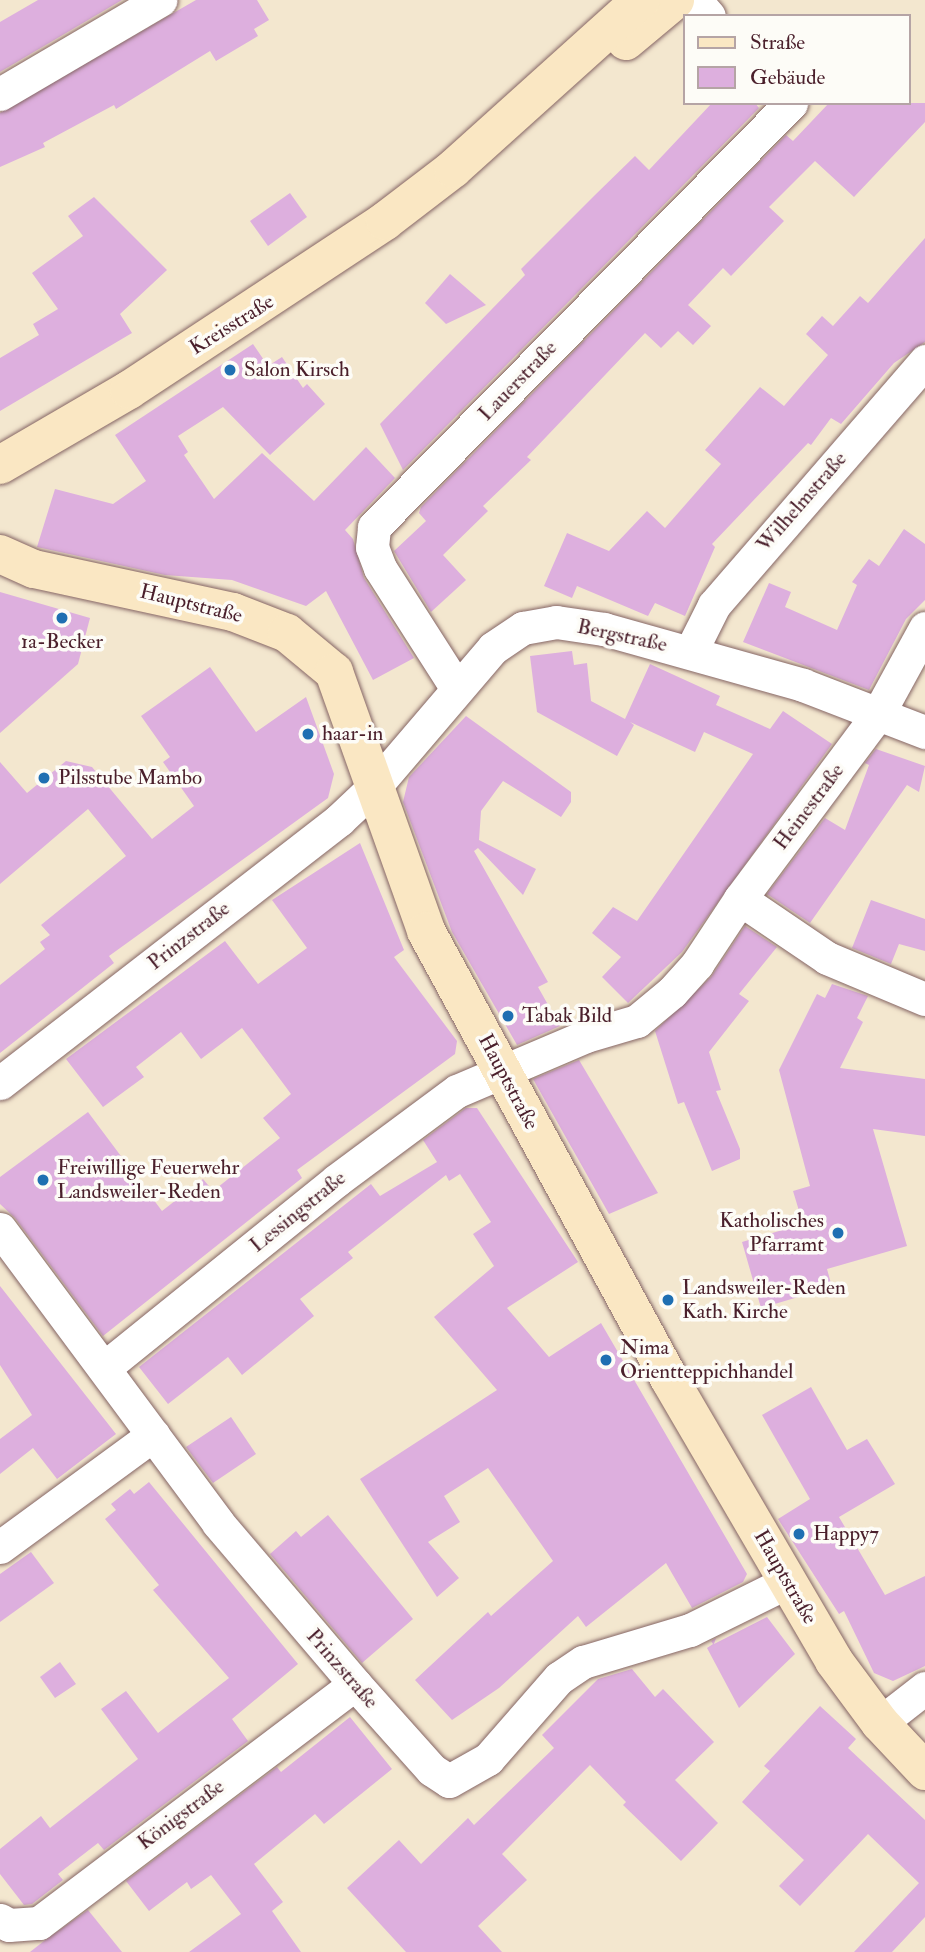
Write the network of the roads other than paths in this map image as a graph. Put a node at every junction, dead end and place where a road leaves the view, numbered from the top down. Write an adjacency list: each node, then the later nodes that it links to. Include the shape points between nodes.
1 (160, 0): 6 (street)
2 (641, 0): 8 (street, Kreisstraße)
3 (675, 0): 8 (street, Kreisstraße, via 512,138)
4 (695, 0): 5 (street)
5 (707, 14)
6 (0, 93)
7 (788, 105): 14 (street, Lauerstraße, via 374,527 372,547 380,568)
8 (453, 169): 10 (street, Kreisstraße, via 286,290)
9 (925, 361): 13 (street, Wilhelmstraße, via 714,605)
10 (0, 465)
11 (0, 554): 17 (street, Hauptstraße, via 34,569 233,612 287,633 334,672)
12 (925, 628): 15 (street, Heinestraße)
13 (691, 651): 14 (street, Bergstraße, via 556,622 513,634); 15 (street, Bergstraße, via 803,685)
14 (456, 687): 17 (street, Bergstraße)
15 (878, 714): 16 (street, Bergstraße); 18 (street, Heinestraße)
16 (925, 732)
17 (376, 785): 20 (street, Hauptstraße, via 426,931); 21 (street, Prinzstraße, via 339,820)
18 (740, 898): 19 (street, via 827,958); 20 (street, Heinestraße, via 697,964 636,1021)
19 (925, 999)
20 (501, 1069): 23 (street, Lessingstraße, via 457,1091 337,1180); 26 (street, Hauptstraße, via 670,1380)
21 (0, 1083)
22 (0, 1228): 23 (street, Prinzstraße)
23 (104, 1368): 24 (street, Prinzstraße)
24 (153, 1434): 25 (street); 27 (street, Prinzstraße, via 218,1522)
25 (0, 1547)
26 (787, 1582): 27 (street, Prinzstraße, via 690,1630 583,1662 559,1678 488,1759 449,1781 432,1770); 29 (street, Hauptstraße, via 834,1661)
27 (355, 1684): 31 (street, Königstraße, via 39,1923)
28 (925, 1688): 29 (street)
29 (880, 1723): 30 (street, Hauptstraße)
30 (925, 1771)
31 (0, 1920)

